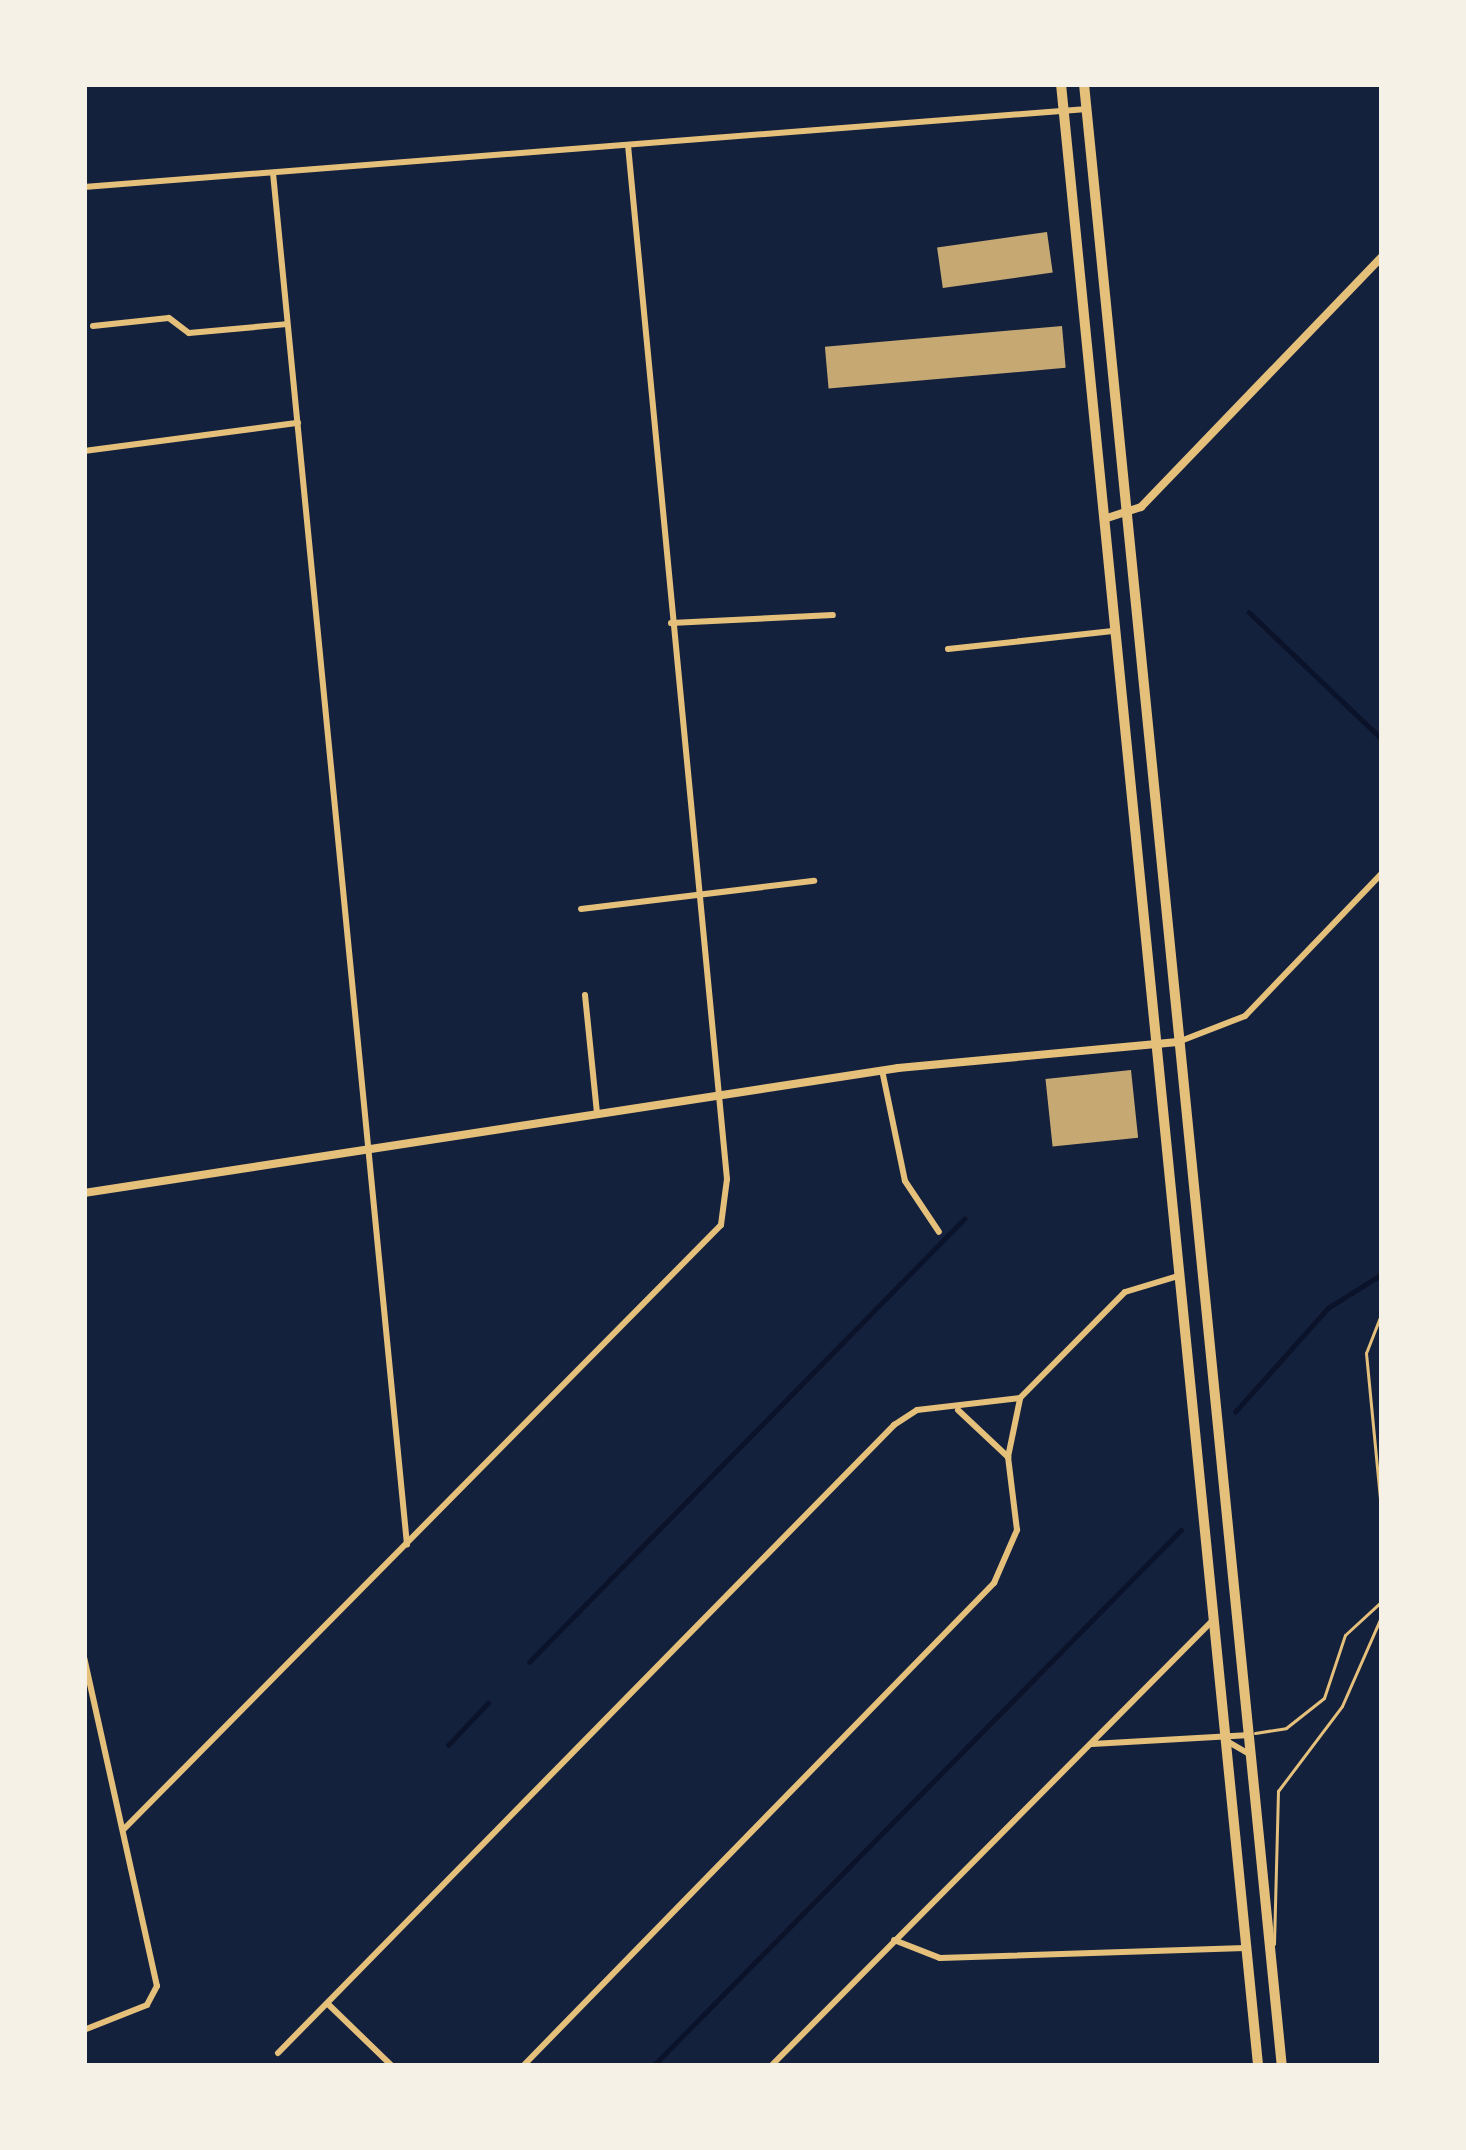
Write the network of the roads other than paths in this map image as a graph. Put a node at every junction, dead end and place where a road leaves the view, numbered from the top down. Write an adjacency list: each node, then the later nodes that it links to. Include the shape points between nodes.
1 (1060, 84): 4 (main road)
2 (1084, 84): 3 (main road)
3 (1087, 109): 4 (street); 13 (main road)
4 (1063, 112): 5 (street); 14 (main road)
5 (628, 146): 6 (street); 16 (street)
6 (273, 173): 7 (street); 9 (street)
7 (84, 187)
8 (1382, 257): 13 (street)
9 (288, 324): 10 (street, via 189,334 169,318); 11 (street)
10 (93, 326)
11 (298, 423): 12 (street); 29 (street)
12 (84, 451)
13 (1126, 514): 14 (street); 24 (main road)
14 (1104, 518): 17 (main road)
15 (833, 615): 16 (street)
16 (671, 623): 21 (street)
17 (1115, 631): 18 (street); 25 (main road)
18 (948, 649)
19 (1380, 876): 24 (street, via 1245,1016)
20 (814, 881): 21 (street)
21 (693, 895): 22 (street); 27 (street)
22 (581, 909)
23 (585, 995): 28 (street)
24 (1178, 1042): 25 (street); 43 (main road)
25 (1156, 1044): 26 (street); 32 (main road)
26 (882, 1070): 27 (street); 31 (street, via 905,1181)
27 (717, 1094): 28 (street); 38 (street, via 721,1226)
28 (597, 1113): 29 (street)
29 (368, 1150): 30 (street); 38 (street)
30 (84, 1193)
31 (939, 1232)
32 (1178, 1276): 34 (street, via 1125,1292); 41 (main road)
33 (1382, 1312): 37 (lane, via 1366,1353)
34 (1020, 1398): 35 (street); 36 (street)
35 (957, 1409): 36 (street); 51 (street, via 917,1410 894,1425)
36 (1008, 1457): 55 (street, via 1017,1530 994,1583)
37 (1382, 1518)
38 (407, 1544): 47 (street)
39 (1382, 1601): 43 (lane, via 1345,1635 1340,1679 1324,1698 1286,1728)
40 (1382, 1615): 50 (lane, via 1342,1706 1278,1791)
41 (1210, 1623): 44 (main road); 45 (street)
42 (84, 1657): 47 (street)
43 (1248, 1735): 44 (street); 46 (main road)
44 (1221, 1738): 45 (street); 46 (street); 49 (main road)
45 (1088, 1744): 48 (street)
46 (1250, 1754): 50 (main road)
47 (124, 1829): 52 (street, via 154,1998)
48 (894, 1940): 49 (street, via 940,1958); 56 (street)
49 (1245, 1948): 57 (main road)
50 (1271, 1962): 58 (main road)
51 (328, 2004): 53 (street); 54 (street)
52 (84, 2030)
53 (278, 2054)
54 (392, 2066)
55 (523, 2066)
56 (771, 2066)
57 (1258, 2066)
58 (1282, 2066)

